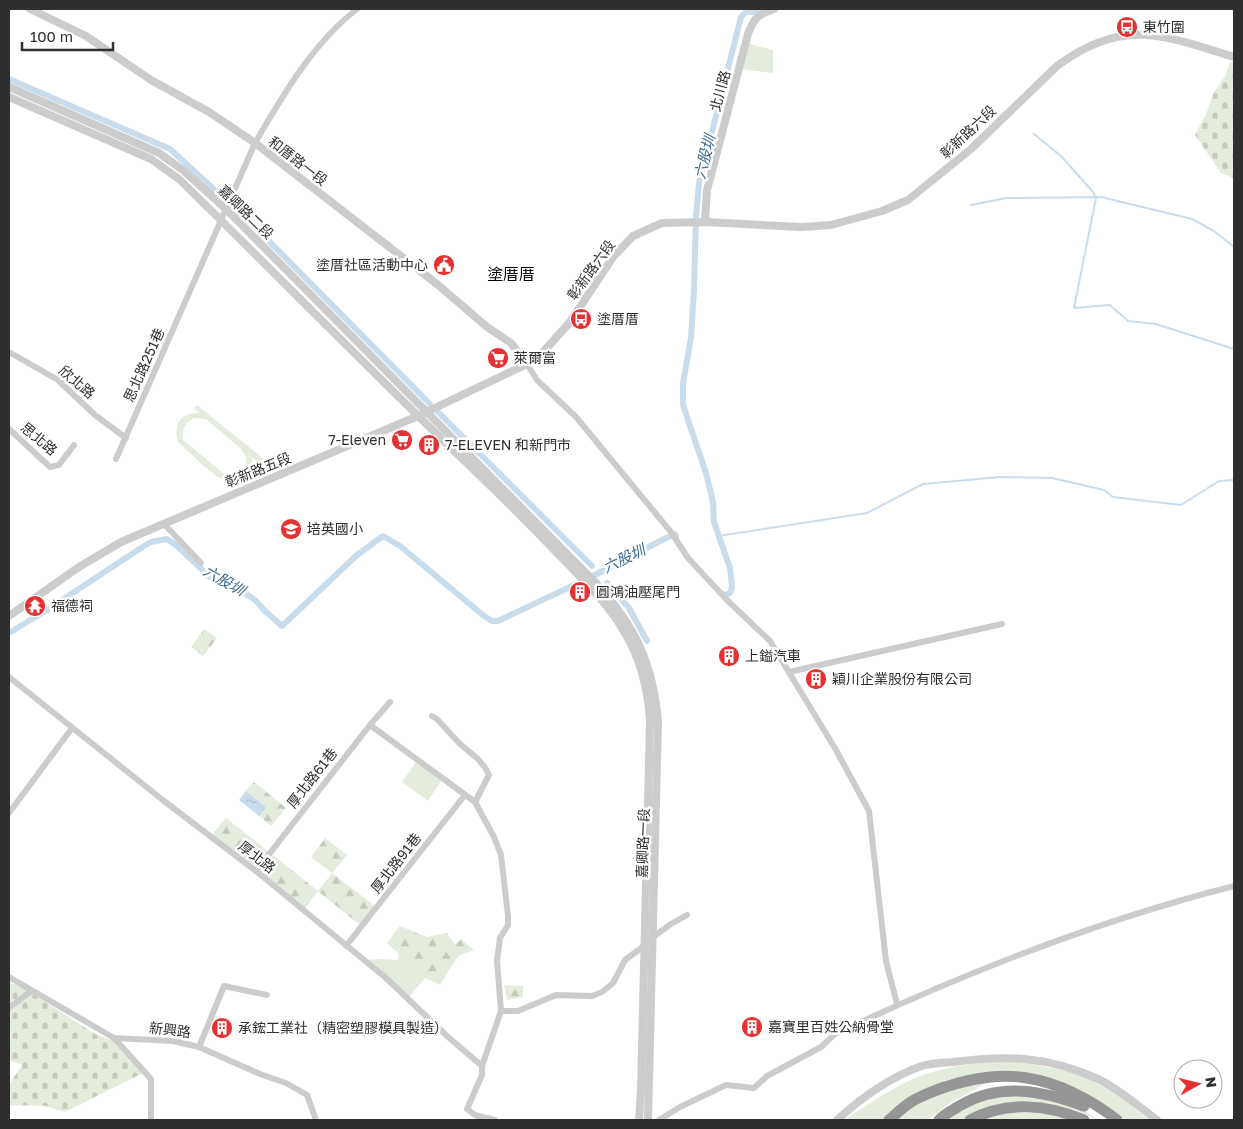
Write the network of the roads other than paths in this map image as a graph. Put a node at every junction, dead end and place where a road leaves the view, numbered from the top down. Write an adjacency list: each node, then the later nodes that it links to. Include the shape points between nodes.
1 (30, 9): 7 (street, 和厝路一段, via 86,36)
2 (357, 9): 7 (street, 思北路251巷, via 318,48 283,95)
3 (774, 9): 10 (street, 北川路, via 753,20 748,34 707,190)
4 (1234, 57): 10 (street, 彰新路六段, via 1168,37 1122,35 1072,54 971,149 908,200 831,225 802,227)
5 (9, 87): 8 (street, 嘉卿路二段, via 159,152)
6 (9, 97): 9 (street, 嘉卿路二段, via 152,159 179,179)
7 (255, 143): 8 (street, 思北路251巷); 12 (street, 和厝路一段, via 511,343)
8 (228, 204): 9 (street, 思北路251巷); 13 (street, 嘉卿路二段)
9 (221, 221): 14 (street, 嘉卿路二段); 16 (street, 思北路251巷)
10 (705, 222): 12 (street, 彰新路六段, via 662,223 633,236 613,258 570,322 544,351)
11 (9, 352): 16 (street, 欣北路, via 58,380)
12 (527, 364): 13 (street, 彰新路五段); 26 (street, via 537,380 576,417 671,532 688,558 770,641)
13 (426, 412): 14 (street, 彰新路五段); 21 (street)
14 (418, 416): 19 (street, 彰新路五段); 21 (street)
15 (9, 429): 17 (street, 思北路, via 50,467 58,465)
16 (126, 438): 18 (street, 思北路251巷)
17 (74, 445)
18 (116, 458)
19 (163, 523): 20 (street); 24 (street, 彰新路五段, via 121,542 79,567)
20 (201, 563)
21 (579, 571): 22 (street)
22 (594, 586): 23 (street); 38 (street, 嘉卿路一段, via 626,620 638,641 650,669 656,699 658,773); 40 (street, 嘉卿路一段, via 636,656 649,706 651,745)
23 (576, 598)
24 (9, 616)
25 (1002, 624): 26 (street)
26 (789, 672): 44 (street, via 869,811 886,961)
27 (9, 677): 31 (street, 厚北路)
28 (390, 702): 30 (street, 厚北路61巷)
29 (432, 716): 33 (street, via 486,769 489,775)
30 (370, 725): 32 (street); 35 (street, 厚北路61巷)
31 (72, 728): 34 (street); 35 (street, 厚北路)
32 (465, 795): 33 (street); 39 (street, 厚北路91巷)
33 (475, 802): 46 (street, via 494,838 504,868 508,925 500,938 498,961)
34 (9, 813)
35 (256, 871): 39 (street, 厚北路)
36 (1234, 886): 44 (street, via 1068,935)
37 (687, 915): 38 (street)
38 (653, 937): 40 (street); 54 (street, 嘉卿路一段)
39 (346, 946): 49 (street, 厚北路)
40 (644, 946): 46 (street, via 626,960 613,983 602,992 592,996 556,995 518,1011); 53 (street, 嘉卿路一段)
41 (9, 977): 42 (street, 新興路)
42 (31, 991): 45 (street); 47 (street, 新興路)
43 (267, 995): 48 (street, via 224,986)
44 (898, 1004): 55 (street, via 835,1034 821,1047 766,1076 754,1088 726,1085)
45 (9, 1008)
46 (501, 1011): 49 (street)
47 (114, 1038): 48 (street, 新興路, via 173,1041); 50 (street, via 151,1079)
48 (199, 1047): 51 (street, 新興路, via 307,1095)
49 (482, 1066): 52 (street, via 482,1075 467,1109 475,1115)
50 (151, 1120)
51 (316, 1120)
52 (496, 1120)
53 (639, 1120)
54 (648, 1120)
55 (659, 1120)
56 (837, 1120): 63 (street, via 899,1075 922,1066 989,1057 1033,1059 1075,1069 1100,1080)
57 (889, 1120): 62 (highway, via 915,1100 932,1092 983,1078 1028,1078 1060,1088 1097,1105)
58 (939, 1120): 61 (highway, via 972,1099 1013,1090 1062,1098)
59 (970, 1120): 60 (highway, via 984,1112 1022,1106 1039,1106)
60 (1084, 1120)
61 (1110, 1120)
62 (1116, 1120)
63 (1157, 1120)

